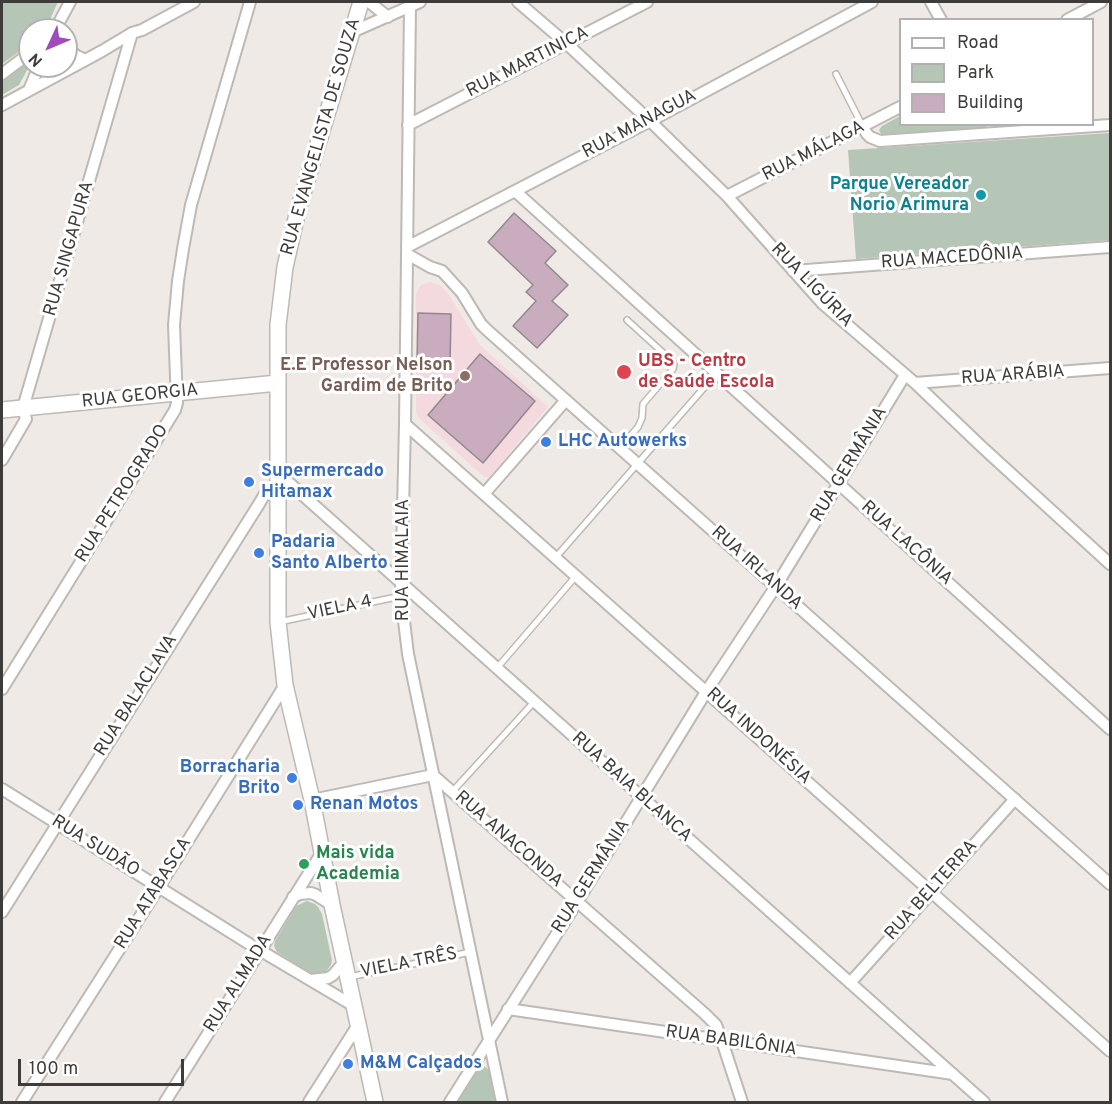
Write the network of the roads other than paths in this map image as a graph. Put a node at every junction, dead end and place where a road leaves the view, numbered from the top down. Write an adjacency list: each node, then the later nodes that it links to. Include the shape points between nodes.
1 (70, 2): 13 (street)
2 (194, 2): 17 (street)
3 (250, 2): 47 (street, RUA PETROGRADO, via 189,216 175,312)
4 (361, 2): 16 (main road, RUA EVANGELISTA DE SOUZA)
5 (369, 2): 12 (street)
6 (518, 2): 18 (street, RUA LIGÚRIA)
7 (647, 2): 18 (street, RUA MARTINICA)
8 (872, 2): 29 (street, RUA MANAGUA)
9 (931, 2): 14 (street)
10 (1101, 2): 15 (street)
11 (415, 4): 12 (street); 30 (street, RUA HIMALAIA)
12 (388, 16): 16 (street)
13 (62, 18)
14 (940, 18)
15 (1071, 18)
16 (352, 32): 45 (main road, RUA EVANGELISTA DE SOUZA, via 286,258 278,325)
17 (132, 33): 20 (street); 49 (street, RUA SINGAPURA)
18 (567, 44): 29 (street, RUA LIGÚRIA); 30 (street, RUA MARTINICA)
19 (78, 56): 20 (street)
20 (85, 60): 25 (street)
21 (18, 62): 22 (street)
22 (2, 74)
23 (836, 74): 33 (lane)
24 (34, 78): 25 (street)
25 (29, 90): 26 (street)
26 (2, 105)
27 (899, 108): 33 (street, RUA MÁLAGA)
28 (1110, 117): 31 (street)
29 (650, 121): 36 (street, RUA MANAGUA); 37 (street, RUA LIGÚRIA)
30 (408, 125): 39 (street, RUA HIMALAIA)
31 (1094, 126)
32 (1110, 126): 34 (street)
33 (863, 127): 35 (street, via 870,137 880,141); 37 (street, RUA MÁLAGA)
34 (1092, 127): 35 (street)
35 (1000, 129)
36 (515, 191): 39 (street, RUA MANAGUA); 43 (street, RUA LACÔNIA)
37 (727, 196): 40 (street, RUA LIGÚRIA)
38 (1110, 247): 40 (street, RUA MACEDÔNIA)
39 (407, 250): 48 (street, RUA IRLANDA, via 442,271 487,330); 51 (street, RUA HIMALAIA)
40 (793, 271): 44 (street, RUA LIGÚRIA, via 823,304)
41 (627, 320): 52 (lane, via 674,364 643,404 638,428)
42 (1110, 368): 46 (street, RUA ARÁBIA)
43 (716, 374): 54 (lane); 56 (street, RUA LACÔNIA)
44 (905, 375): 46 (street, RUA LIGÚRIA); 56 (street, RUA GERMÂNIA)
45 (278, 384): 47 (main road, RUA GEORGIA); 55 (main road, RUA EVANGELISTA DE SOUZA)
46 (915, 384): 59 (street, RUA LIGÚRIA)
47 (176, 393): 49 (main road, RUA GEORGIA); 67 (street, RUA PETROGRADO, via 175,410)
48 (566, 400): 52 (street, RUA IRLANDA); 57 (street)
49 (23, 408): 50 (main road, RUA GEORGIA); 53 (street, RUA SINGAPURA, via 26,420)
50 (2, 410)
51 (405, 424): 57 (street, RUA INDONÉSIA); 61 (street, RUA HIMALAIA)
52 (620, 448): 54 (street, RUA IRLANDA)
53 (2, 460)
54 (638, 464): 58 (lane); 62 (street, RUA IRLANDA)
55 (278, 479): 61 (street, RUA BAIA BLANCA); 64 (main road, RUA EVANGELISTA DE SOUZA); 77 (street, RUA BALACLAVA)
56 (838, 483): 62 (street, RUA GERMÂNIA); 70 (street, RUA LACÔNIA)
57 (484, 495): 58 (street, RUA INDONÉSIA)
58 (556, 557): 60 (street, RUA INDONÉSIA)
59 (1110, 564)
60 (576, 576): 65 (lane); 68 (street, RUA INDONÉSIA)
61 (401, 584): 63 (street, RUA HIMALAIA); 65 (street, RUA BAIA BLANCA)
62 (776, 586): 68 (street, RUA GERMÂNIA); 75 (street, RUA IRLANDA)
63 (401, 596): 64 (lane, VIELA 4); 71 (street, RUA HIMALAIA, via 408,654)
64 (278, 622): 66 (main road, RUA EVANGELISTA DE SOUZA)
65 (496, 669): 69 (street, RUA BAIA BLANCA)
66 (285, 685): 76 (main road, RUA EVANGELISTA DE SOUZA); 80 (street, RUA ATABASCA)
67 (2, 689)
68 (706, 692): 74 (street, RUA GERMÂNIA); 81 (street, RUA INDONÉSIA)
69 (534, 702): 73 (lane); 74 (street, RUA BAIA BLANCA)
70 (1110, 729)
71 (433, 775): 73 (street, RUA ANACONDA); 76 (street); 87 (street, RUA HIMALAIA)
72 (2, 789): 77 (street, RUA SUDÃO)
73 (453, 792): 83 (street, RUA ANACONDA)
74 (642, 798): 83 (street, RUA GERMÂNIA); 90 (street, RUA BAIA BLANCA)
75 (1015, 799): 79 (street, RUA IRLANDA); 81 (street, RUA BELTERRA)
76 (312, 800): 78 (main road, RUA EVANGELISTA DE SOUZA)
77 (57, 823): 80 (street, RUA SUDÃO); 85 (street, RUA BALACLAVA)
78 (321, 854): 82 (street, RUA ALMADA); 84 (main road, RUA EVANGELISTA DE SOUZA)
79 (1110, 884)
80 (159, 887): 86 (street, RUA SUDÃO); 100 (street, RUA ATABASCA)
81 (931, 891): 90 (street, RUA BELTERRA); 96 (street, RUA INDONÉSIA)
82 (293, 897): 84 (street, via 310,893); 86 (street, RUA ALMADA)
83 (578, 902): 92 (street, RUA GERMÂNIA); 95 (street, RUA ANACONDA, via 705,1014 716,1025)
84 (332, 905): 88 (main road, RUA EVANGELISTA DE SOUZA)
85 (2, 912)
86 (260, 950): 89 (street, RUA SUDÃO); 101 (street, RUA ALMADA)
87 (471, 952): 88 (lane, VIELA TRÊS); 94 (street, RUA HIMALAIA)
88 (346, 970): 89 (street); 91 (main road, RUA EVANGELISTA DE SOUZA)
89 (311, 980): 91 (street, RUA SUDÃO)
90 (850, 983): 99 (street, RUA BAIA BLANCA)
91 (354, 1006): 93 (main road, RUA EVANGELISTA DE SOUZA)
92 (508, 1009): 94 (street, RUA GERMÂNIA); 95 (street, RUA BABILÔNIA)
93 (358, 1025): 97 (street); 98 (main road, RUA EVANGELISTA DE SOUZA)
94 (489, 1040): 104 (street, RUA GERMÂNIA); 105 (street, RUA HIMALAIA)
95 (722, 1041): 99 (street, RUA BABILÔNIA); 106 (street, RUA ANACONDA)
96 (1110, 1051)
97 (342, 1052): 98 (street, via 356,1048); 102 (street)
98 (364, 1054): 103 (main road, RUA EVANGELISTA DE SOUZA)
99 (953, 1074): 107 (street, RUA BAIA BLANCA)
100 (22, 1102)
101 (165, 1102)
102 (309, 1102)
103 (375, 1102)
104 (450, 1102)
105 (502, 1102)
106 (742, 1102)
107 (984, 1102)

